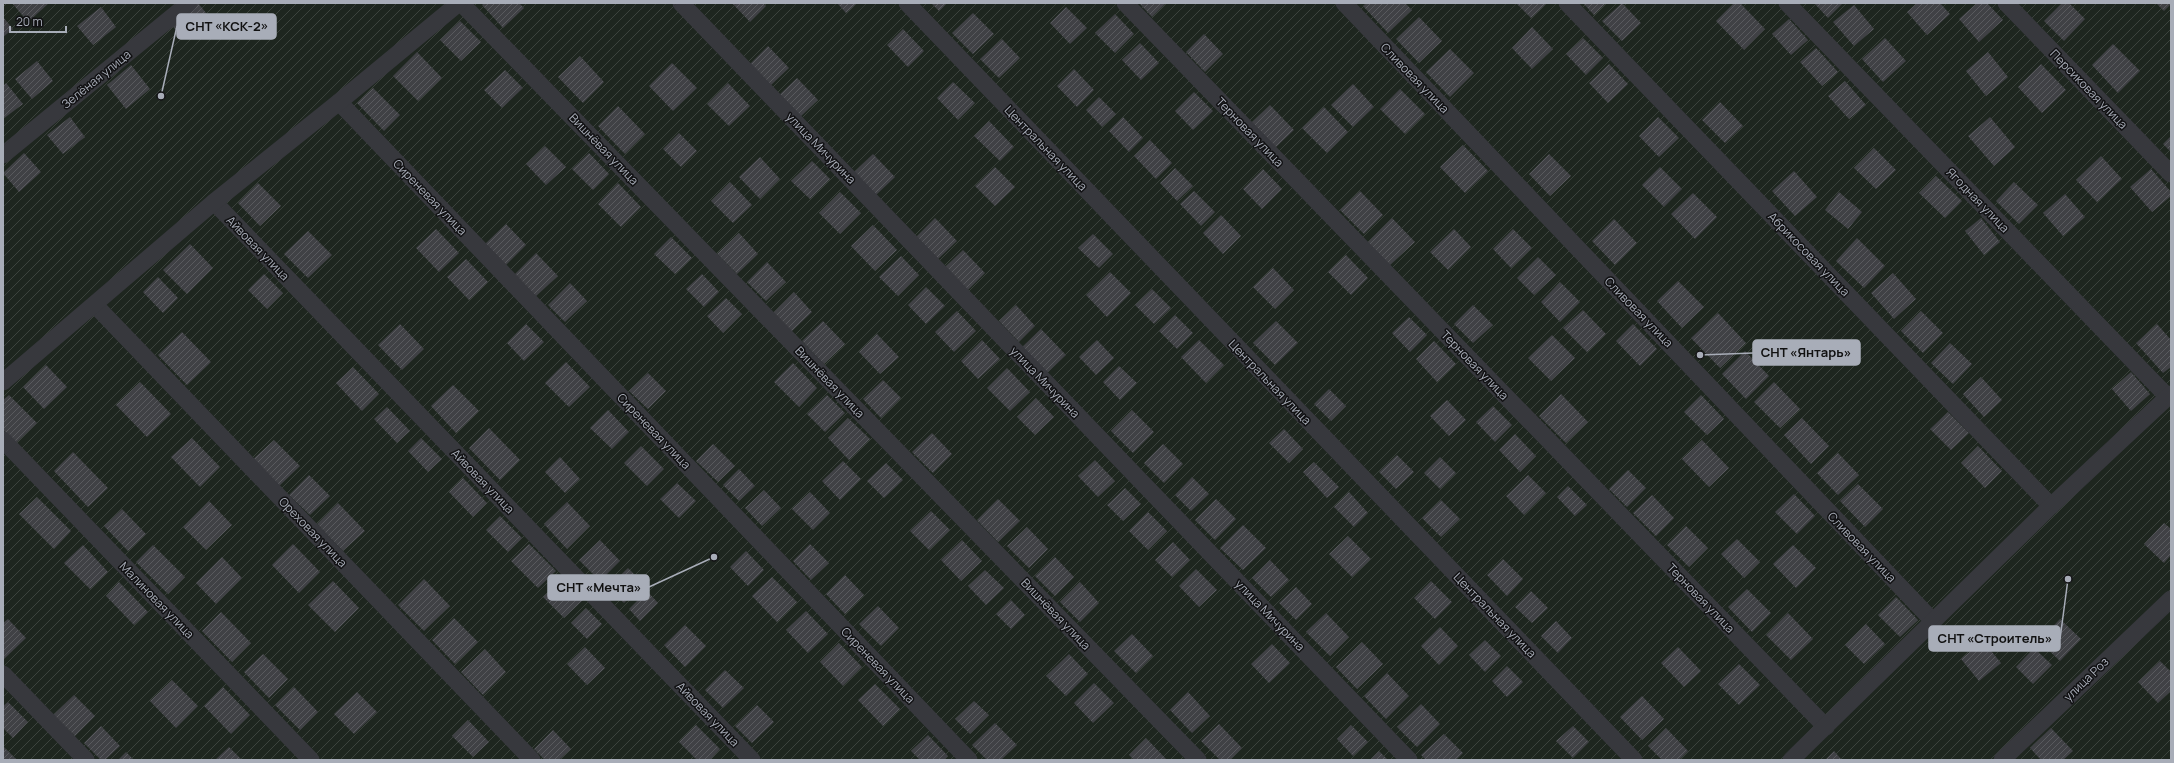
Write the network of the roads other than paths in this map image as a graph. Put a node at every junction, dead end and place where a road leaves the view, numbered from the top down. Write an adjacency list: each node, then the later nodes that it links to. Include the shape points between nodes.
1 (189, 3): 11 (street, Зелёная улица)
2 (460, 3): 10 (street); 28 (street, Вишнёвая улица)
3 (681, 3): 29 (street, улица Мичурина)
4 (907, 3): 30 (street, Центральная улица)
5 (1125, 3): 22 (street, Терновая улица)
6 (1344, 3): 20 (street, Сливовая улица)
7 (1567, 3): 18 (street, Абрикосовая улица)
8 (1787, 3): 16 (street, Ягодная улица)
9 (2006, 3): 12 (street, Персиковая улица)
10 (339, 102): 13 (street); 27 (street, Сиреневая улица)
11 (3, 155)
12 (2171, 174)
13 (214, 202): 14 (street); 26 (street, Айвовая улица)
14 (95, 305): 15 (street); 25 (street, Ореховая улица)
15 (3, 382)
16 (2170, 396): 18 (street)
17 (3, 440): 24 (street, Малиновая улица)
18 (2051, 506): 20 (street)
19 (2171, 599): 32 (street, улица Роз)
20 (1933, 621): 22 (street)
21 (3, 674): 23 (street)
22 (1826, 727): 31 (street)
23 (86, 760)
24 (311, 760)
25 (532, 760)
26 (752, 760)
27 (969, 760)
28 (1198, 760)
29 (1409, 760)
30 (1634, 760)
31 (1791, 760)
32 (2002, 760)

